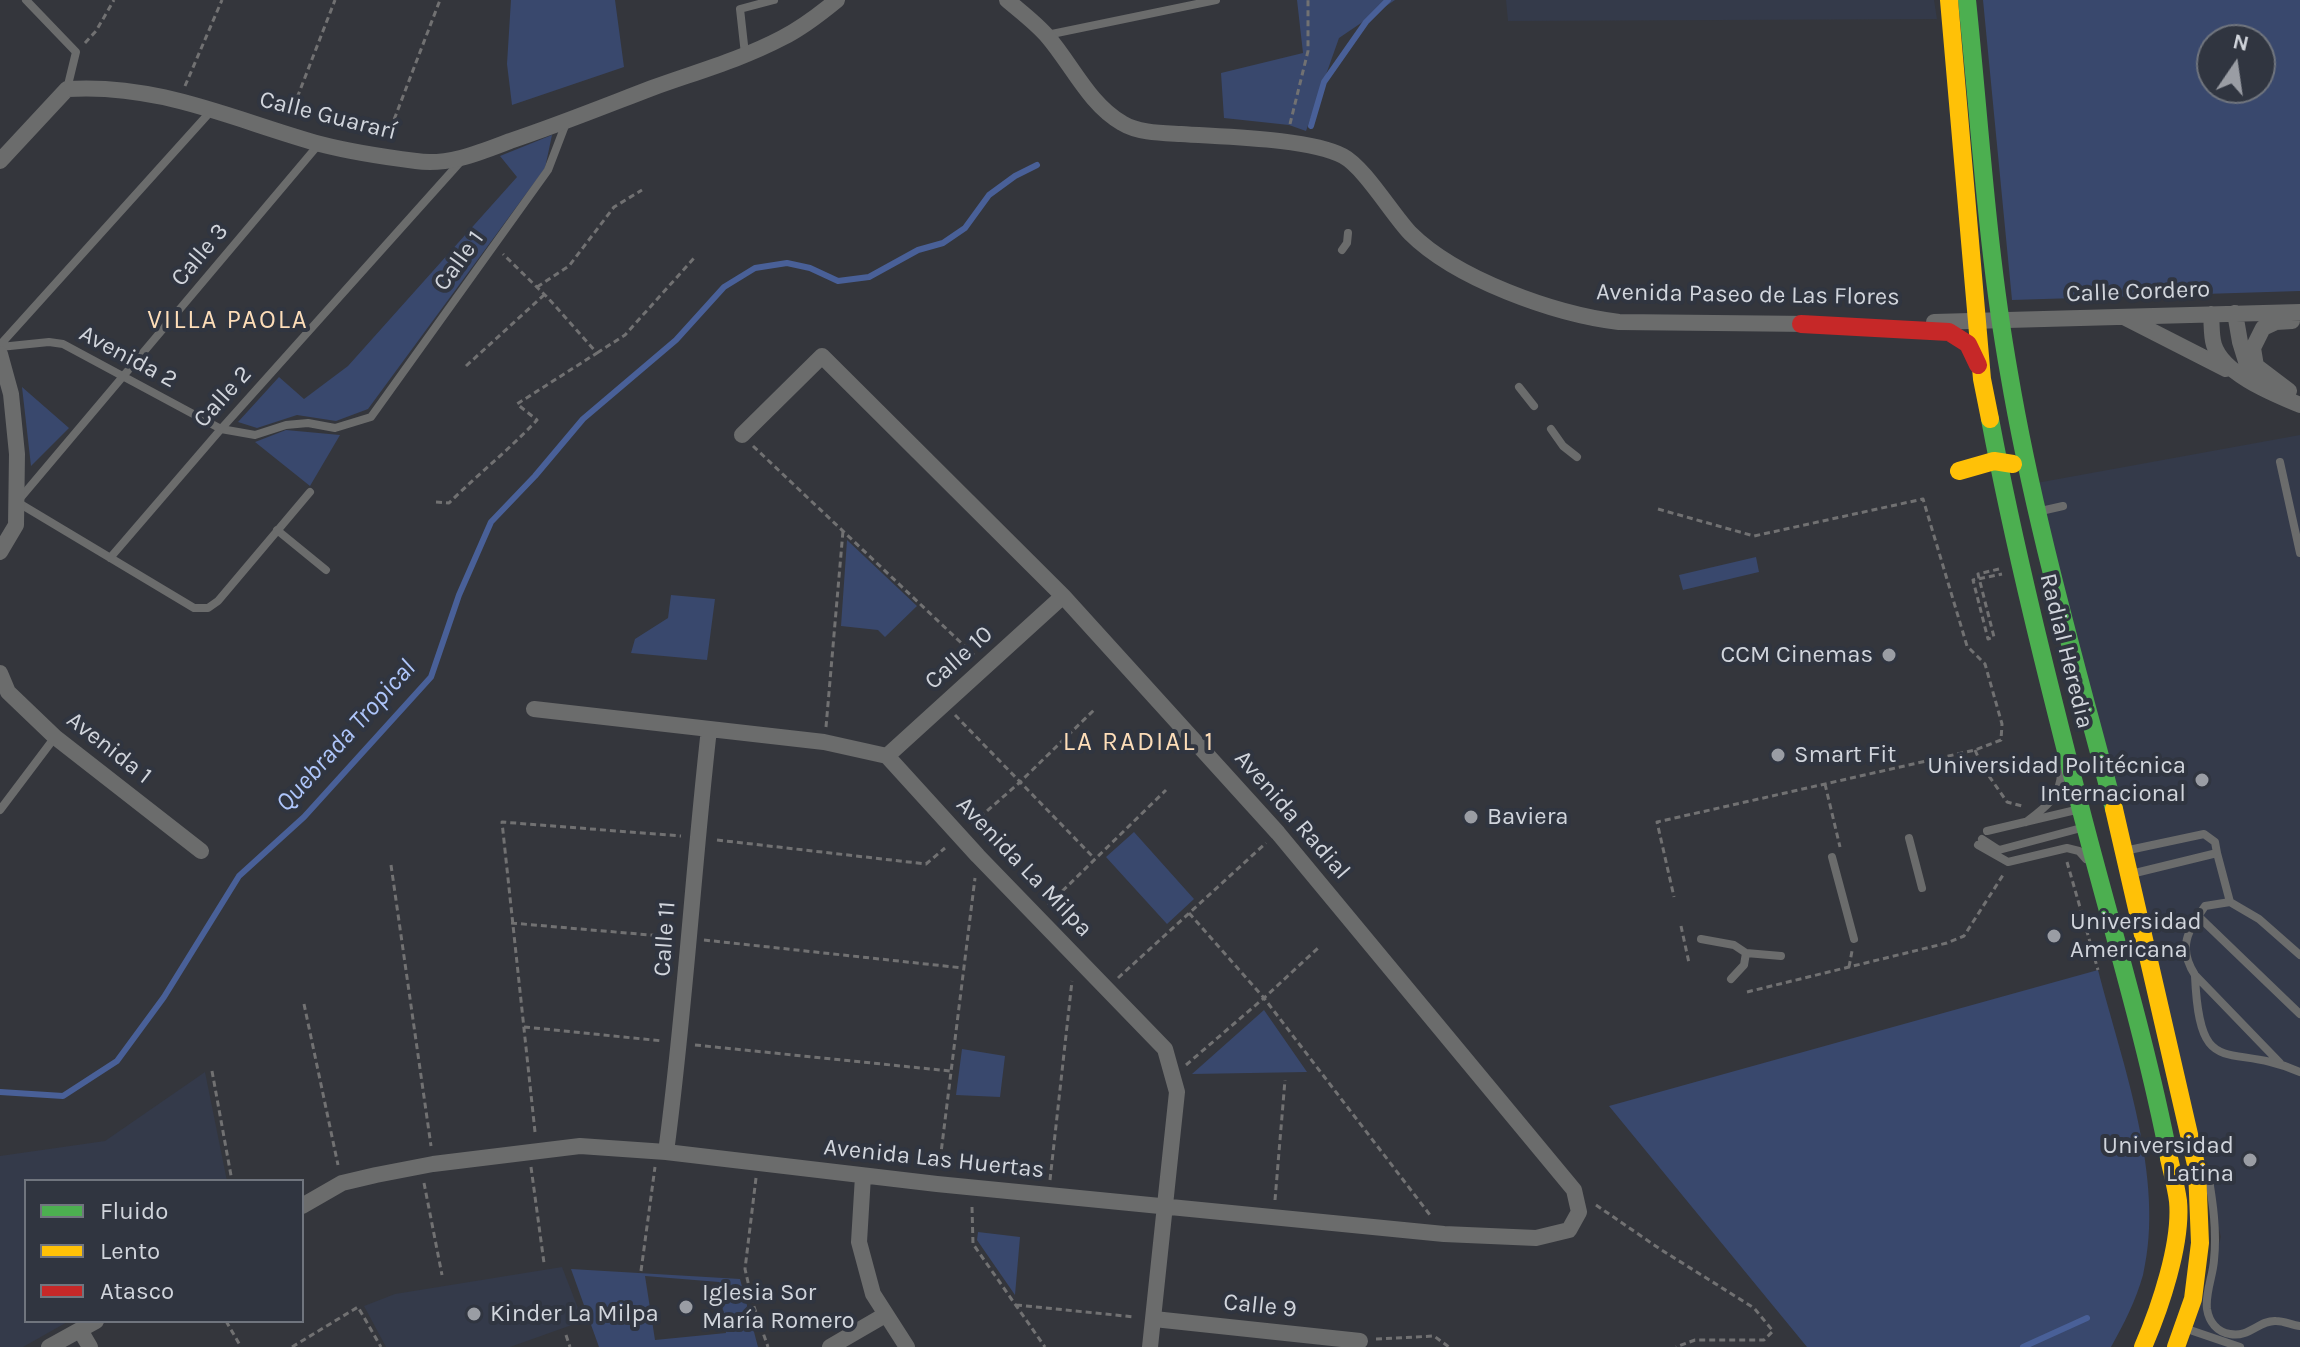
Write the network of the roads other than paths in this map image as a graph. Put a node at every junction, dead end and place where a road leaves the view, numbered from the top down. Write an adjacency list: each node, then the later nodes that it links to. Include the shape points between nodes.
1 (26, 0): 10 (lane, via 76,52)
2 (774, 0): 9 (lane, via 740,9)
3 (837, 0): 9 (street, Calle Guararí, via 784,37)
4 (1007, 0): 8 (street, Avenida Paseo de Las Flores)
5 (1216, 0): 8 (lane)
6 (1949, 0): 24 (main road, Radial Heredia)
7 (1967, 0): 23 (main road, Radial Heredia)
8 (1047, 35): 25 (street, Avenida Paseo de Las Flores, via 1104,111 1125,125 1285,143 1345,157 1431,252 1559,310 1619,322)
9 (745, 55): 12 (street, Calle Guararí)
10 (67, 89): 11 (street, Calle Guararí, via 133,90); 15 (street)
11 (212, 110): 13 (street, Calle Guararí); 26 (lane)
12 (566, 122): 14 (street, Calle Guararí); 34 (lane, Calle 1, via 548,170)
13 (320, 144): 14 (street, Calle Guararí, via 420,162); 29 (lane, Calle 3)
14 (465, 157): 35 (lane, Calle 2)
15 (0, 161)
16 (1348, 233): 17 (lane)
17 (1342, 250)
18 (2300, 312): 19 (street, Calle Cordero)
19 (2235, 313): 20 (street, Calle Cordero); 32 (street, via 2247,367)
20 (2211, 314): 21 (street, Calle Cordero); 28 (street, via 2213,344)
21 (2124, 318): 23 (street, Calle Cordero); 28 (street)
22 (2300, 320): 32 (street, via 2263,328 2253,348 2256,366)
23 (2000, 321): 24 (street, Calle Cordero); 44 (main road, Radial Heredia)
24 (1978, 322): 25 (street, Avenida Paseo de Las Flores); 30 (main road, Radial Heredia); 39 (main road, via 1991,333)
25 (1801, 324): 30 (main road, via 1949,332 1970,345)
26 (0, 346): 29 (lane, Avenida 2, via 63,344)
27 (0, 354): 42 (street, via 16,424)
28 (2241, 377): 32 (street)
29 (123, 378): 35 (lane, Avenida 2); 42 (lane, Calle 3)
30 (1982, 379): 39 (main road, Radial Heredia); 39 (main road, via 1976,401 1979,453 1959,471)
31 (1519, 387): 33 (lane)
32 (2295, 401)
33 (1534, 406)
34 (371, 417): 35 (lane, Avenida 2, via 335,428 308,423 255,435)
35 (221, 429): 48 (lane, Calle 2)
36 (1551, 429): 38 (lane)
37 (742, 435): 50 (street, Avenida Radial, via 822,356)
38 (1577, 457)
39 (2005, 462): 54 (main road, Radial Heredia, via 2021,565); 57 (main road)
40 (2280, 462): 47 (lane)
41 (310, 492): 45 (lane)
42 (17, 502): 46 (street, via 16,525); 48 (lane)
43 (2063, 506): 44 (lane)
44 (2036, 512): 51 (main road, Radial Heredia)
45 (277, 530): 48 (lane, via 208,608 194,608); 49 (lane)
46 (0, 552)
47 (2300, 553)
48 (110, 558)
49 (326, 570)
50 (1063, 596): 58 (street, Calle 10); 89 (street, Avenida Radial, via 1278,833 1574,1190 1579,1212)
51 (2062, 610): 57 (main road); 64 (main road, Radial Heredia)
52 (0, 673): 56 (street, Avenida 1, via 8,692)
53 (534, 709): 55 (street)
54 (2059, 721): 60 (main road, Radial Heredia); 61 (lane, via 2059,790)
55 (709, 729): 58 (street, via 824,742); 84 (street, Calle 11, via 681,1043)
56 (55, 737): 59 (lane); 65 (street, Avenida 1)
57 (2082, 746): 60 (main road, via 2095,796)
58 (887, 756): 88 (street, Avenida La Milpa, via 1165,1049 1177,1092)
59 (0, 810)
60 (2083, 818): 61 (lane); 63 (lane, via 1999,850); 74 (main road, Radial Heredia); 85 (main road, via 2104,831 2176,1123)
61 (2026, 822): 63 (lane)
62 (1909, 838): 69 (lane)
63 (1982, 838): 74 (lane, via 2008,862 2067,848 2079,851)
64 (2125, 850): 66 (lane, via 2204,834 2215,842); 68 (main road, Radial Heredia)
65 (201, 851)
66 (2217, 853): 68 (lane); 70 (lane)
67 (1832, 857): 73 (lane)
68 (2131, 875): 83 (main road, Radial Heredia)
69 (1922, 888)
70 (2230, 902): 71 (lane, via 2205,906); 76 (lane)
71 (2198, 916): 78 (lane, via 2185,944 2185,959); 80 (lane)
72 (1701, 939): 75 (lane, via 1734,945)
73 (1854, 939)
74 (2118, 949): 102 (main road, Radial Heredia, via 2155,1085 2178,1202 2169,1271)
75 (1746, 953): 77 (lane); 79 (lane, via 1744,965)
76 (2300, 955)
77 (1781, 956)
78 (2195, 975): 81 (lane); 81 (lane, via 2196,1011 2208,1045 2222,1055)
79 (1731, 979)
80 (2300, 1014)
81 (2280, 1063): 82 (lane)
82 (2300, 1072)
83 (2177, 1081): 85 (main road, Radial Heredia); 93 (lane, via 2203,1149 2212,1198 2214,1261 2207,1309 2211,1322 2232,1335 2277,1321)
84 (662, 1151): 86 (street, Avenida Las Huertas); 87 (street, Avenida Las Huertas, via 580,1146 427,1166 342,1183)
85 (2195, 1162): 94 (main road, Radial Heredia, via 2200,1243)
86 (863, 1176): 88 (street, Avenida Las Huertas); 90 (street, via 859,1242 873,1294)
87 (304, 1205)
88 (1167, 1205): 89 (street, Avenida Las Huertas, via 1444,1234 1536,1238); 91 (street, Avenida La Milpa)
89 (1569, 1230)
90 (885, 1315): 99 (street); 100 (street)
91 (1154, 1319): 96 (street, Calle 9); 101 (street, Avenida La Milpa)
92 (92, 1323): 95 (street)
93 (2300, 1326)
94 (2184, 1328): 103 (main road, Radial Heredia); 104 (lane)
95 (80, 1330): 97 (street); 98 (street)
96 (1360, 1341)
97 (49, 1347)
98 (90, 1347)
99 (830, 1347)
100 (907, 1347)
101 (1150, 1347)
102 (2143, 1347)
103 (2176, 1347)
104 (2240, 1347)

